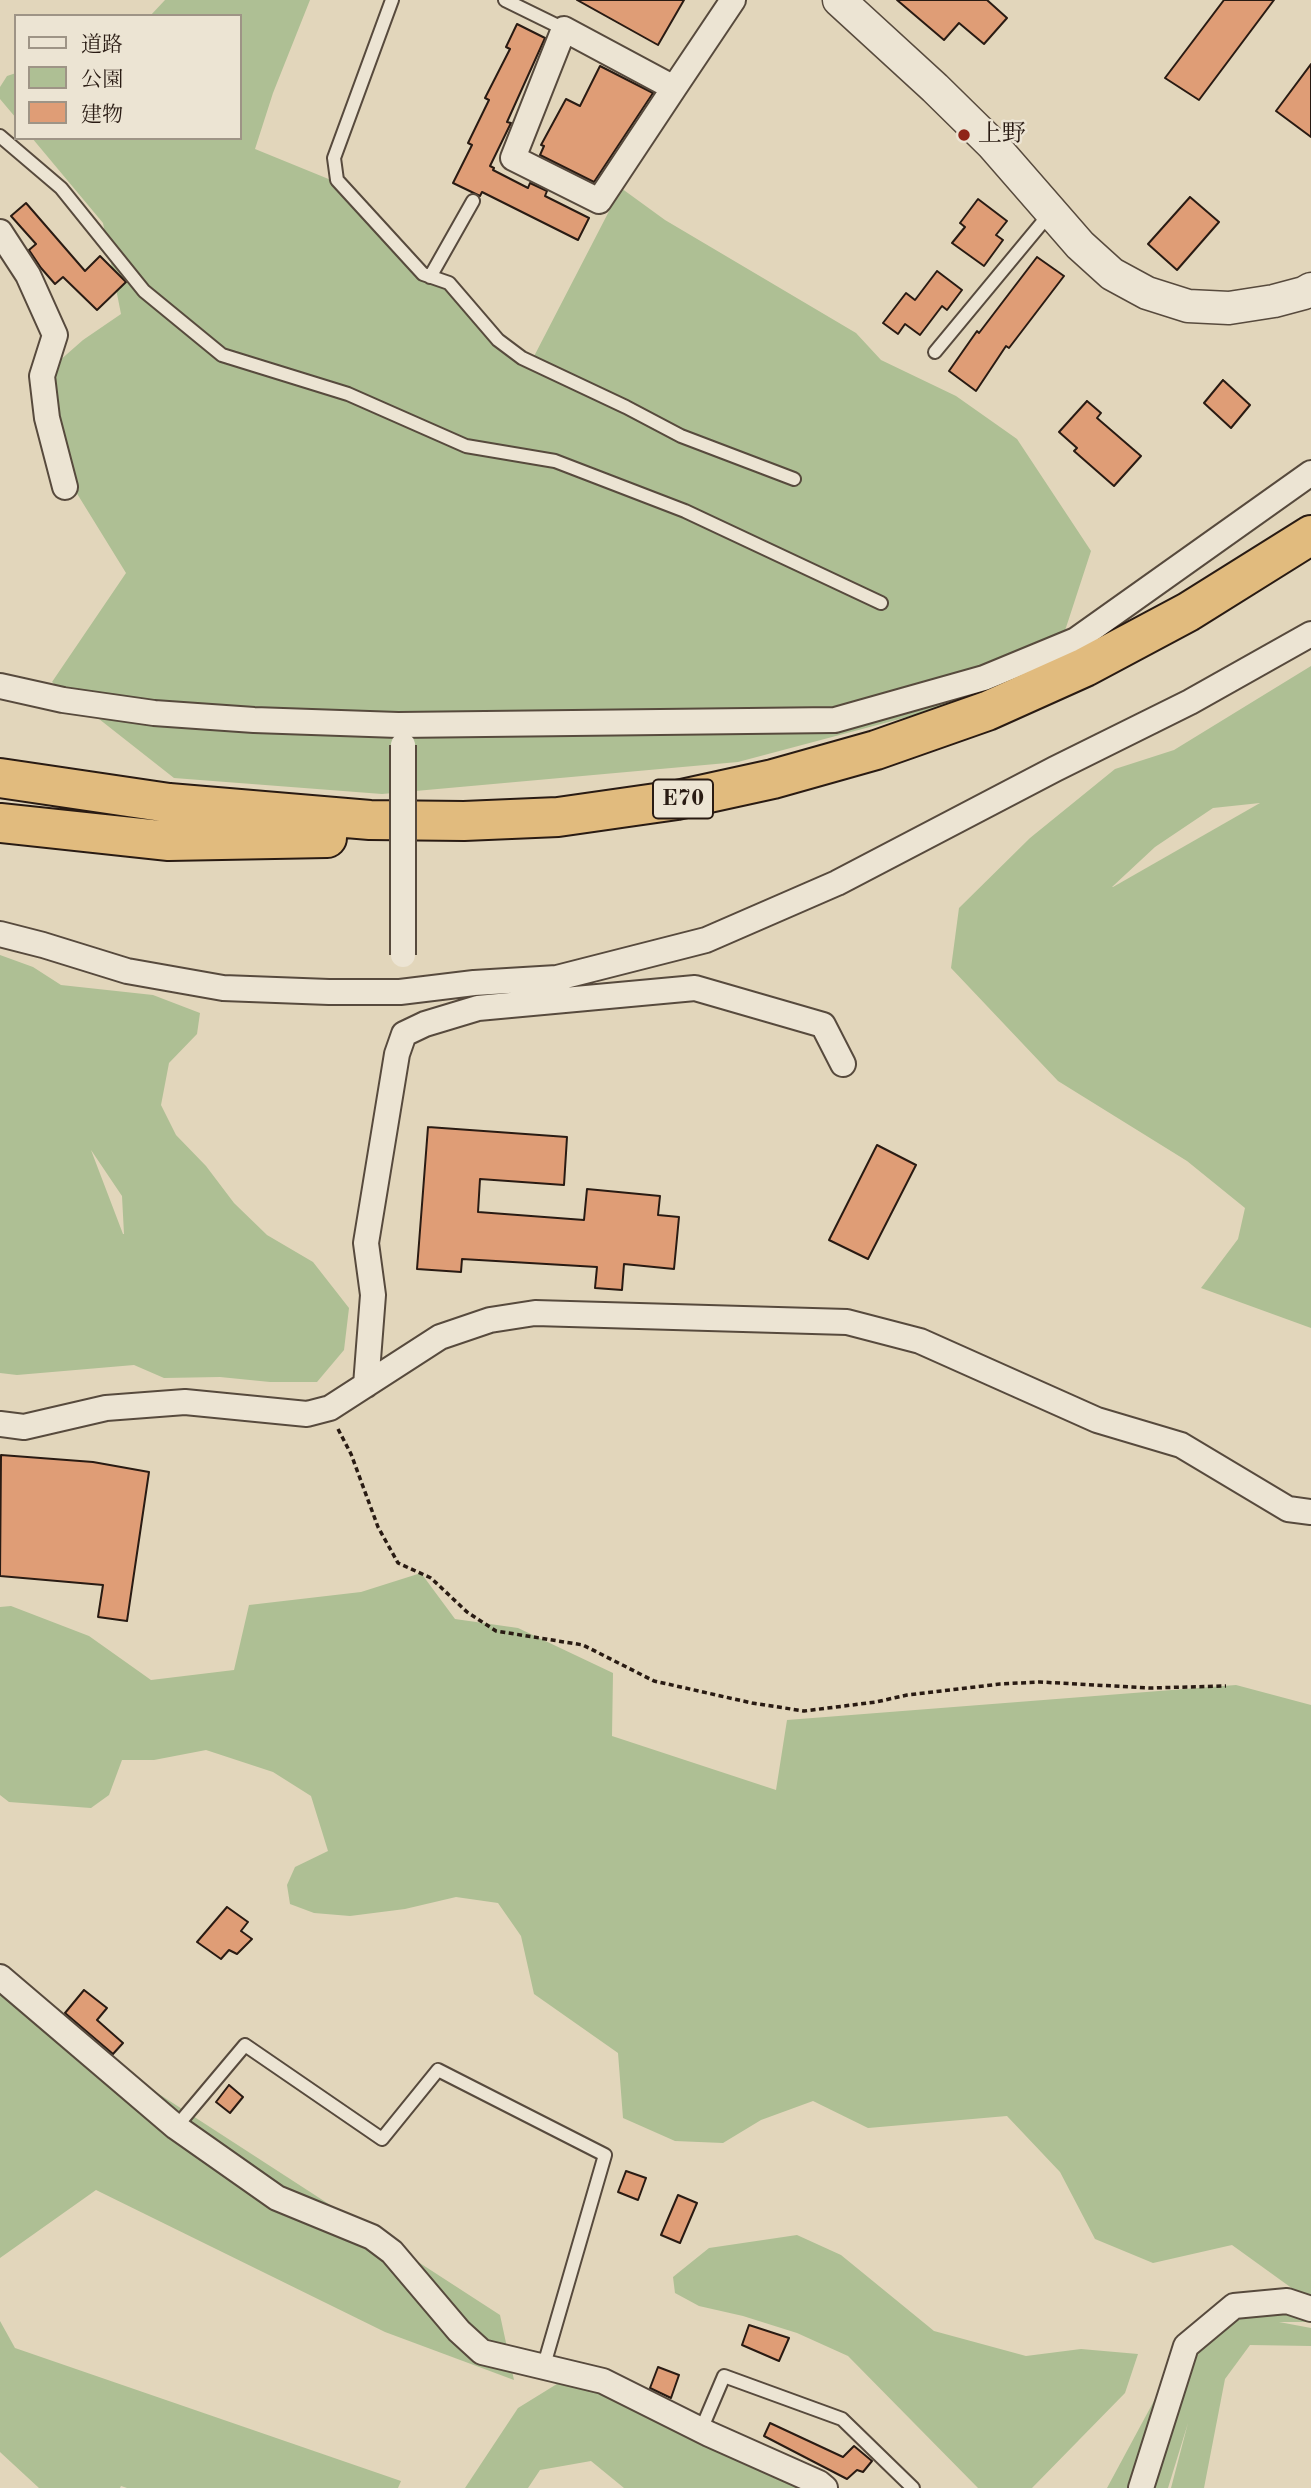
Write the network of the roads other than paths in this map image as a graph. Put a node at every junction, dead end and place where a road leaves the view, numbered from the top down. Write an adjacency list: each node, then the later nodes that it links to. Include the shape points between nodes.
1 (392, 0): 11 (lane, via 334,158 337,180)
2 (505, 0): 5 (lane)
3 (733, 0): 6 (street)
4 (839, 0): 9 (street, via 992,144)
5 (564, 29): 6 (street); 6 (street, via 513,158 599,201)
6 (674, 88)
7 (0, 136): 19 (lane, via 61,188 144,291 222,355 348,394 466,446 555,461 685,511)
8 (473, 201): 11 (lane)
9 (1051, 212): 12 (street, via 1112,274 1147,293 1188,306 1229,308); 13 (lane)
10 (0, 232): 16 (street, via 28,275 55,335 42,376 47,418)
11 (430, 277): 15 (lane, via 449,283 498,340 522,358 681,436)
12 (1311, 289)
13 (935, 352)
14 (1311, 473): 22 (street, via 1076,640 984,678 896,704 835,720)
15 (794, 480)
16 (65, 487)
17 (1311, 535): 23 (highway, E70, via 1188,612 987,712 876,750 677,800 558,817 370,820 169,803)
18 (1311, 551): 26 (highway, E70, via 1194,624 1091,679 992,723 875,763 776,792 667,816 563,831)
19 (881, 603)
20 (1311, 634): 28 (street, via 1190,702 837,883 706,940 557,978)
21 (0, 686): 22 (street, via 154,713)
22 (401, 735): 29 (street, bridge)
23 (0, 778)
24 (0, 795): 26 (highway, E70, via 165,820)
25 (0, 824): 26 (highway, via 169,841)
26 (371, 838)
27 (0, 934): 29 (street, via 127,971 223,988)
28 (474, 983): 29 (street); 30 (street)
29 (400, 992)
30 (478, 1008): 31 (street, via 695,988 823,1025); 32 (street, via 404,1034 397,1054 366,1243 373,1295)
31 (843, 1064)
32 (366, 1385): 33 (street, via 330,1408 307,1414 185,1402 106,1408 24,1427); 34 (street, via 440,1337 490,1320 534,1313 847,1322 920,1341 1097,1420 1181,1445 1288,1509)
33 (0, 1424)
34 (1311, 1512)
35 (0, 1977): 36 (street)
36 (176, 2127): 38 (street, via 277,2198 372,2237 392,2252 482,2352); 38 (lane, via 245,2045 382,2139 438,2070 605,2155)
37 (1311, 2309): 42 (street, via 1287,2301 1234,2306 1186,2346)
38 (544, 2365): 39 (street, via 603,2381)
39 (701, 2430): 40 (street); 41 (lane, via 724,2376 842,2419)
40 (825, 2488)
41 (913, 2488)
42 (1141, 2488)

